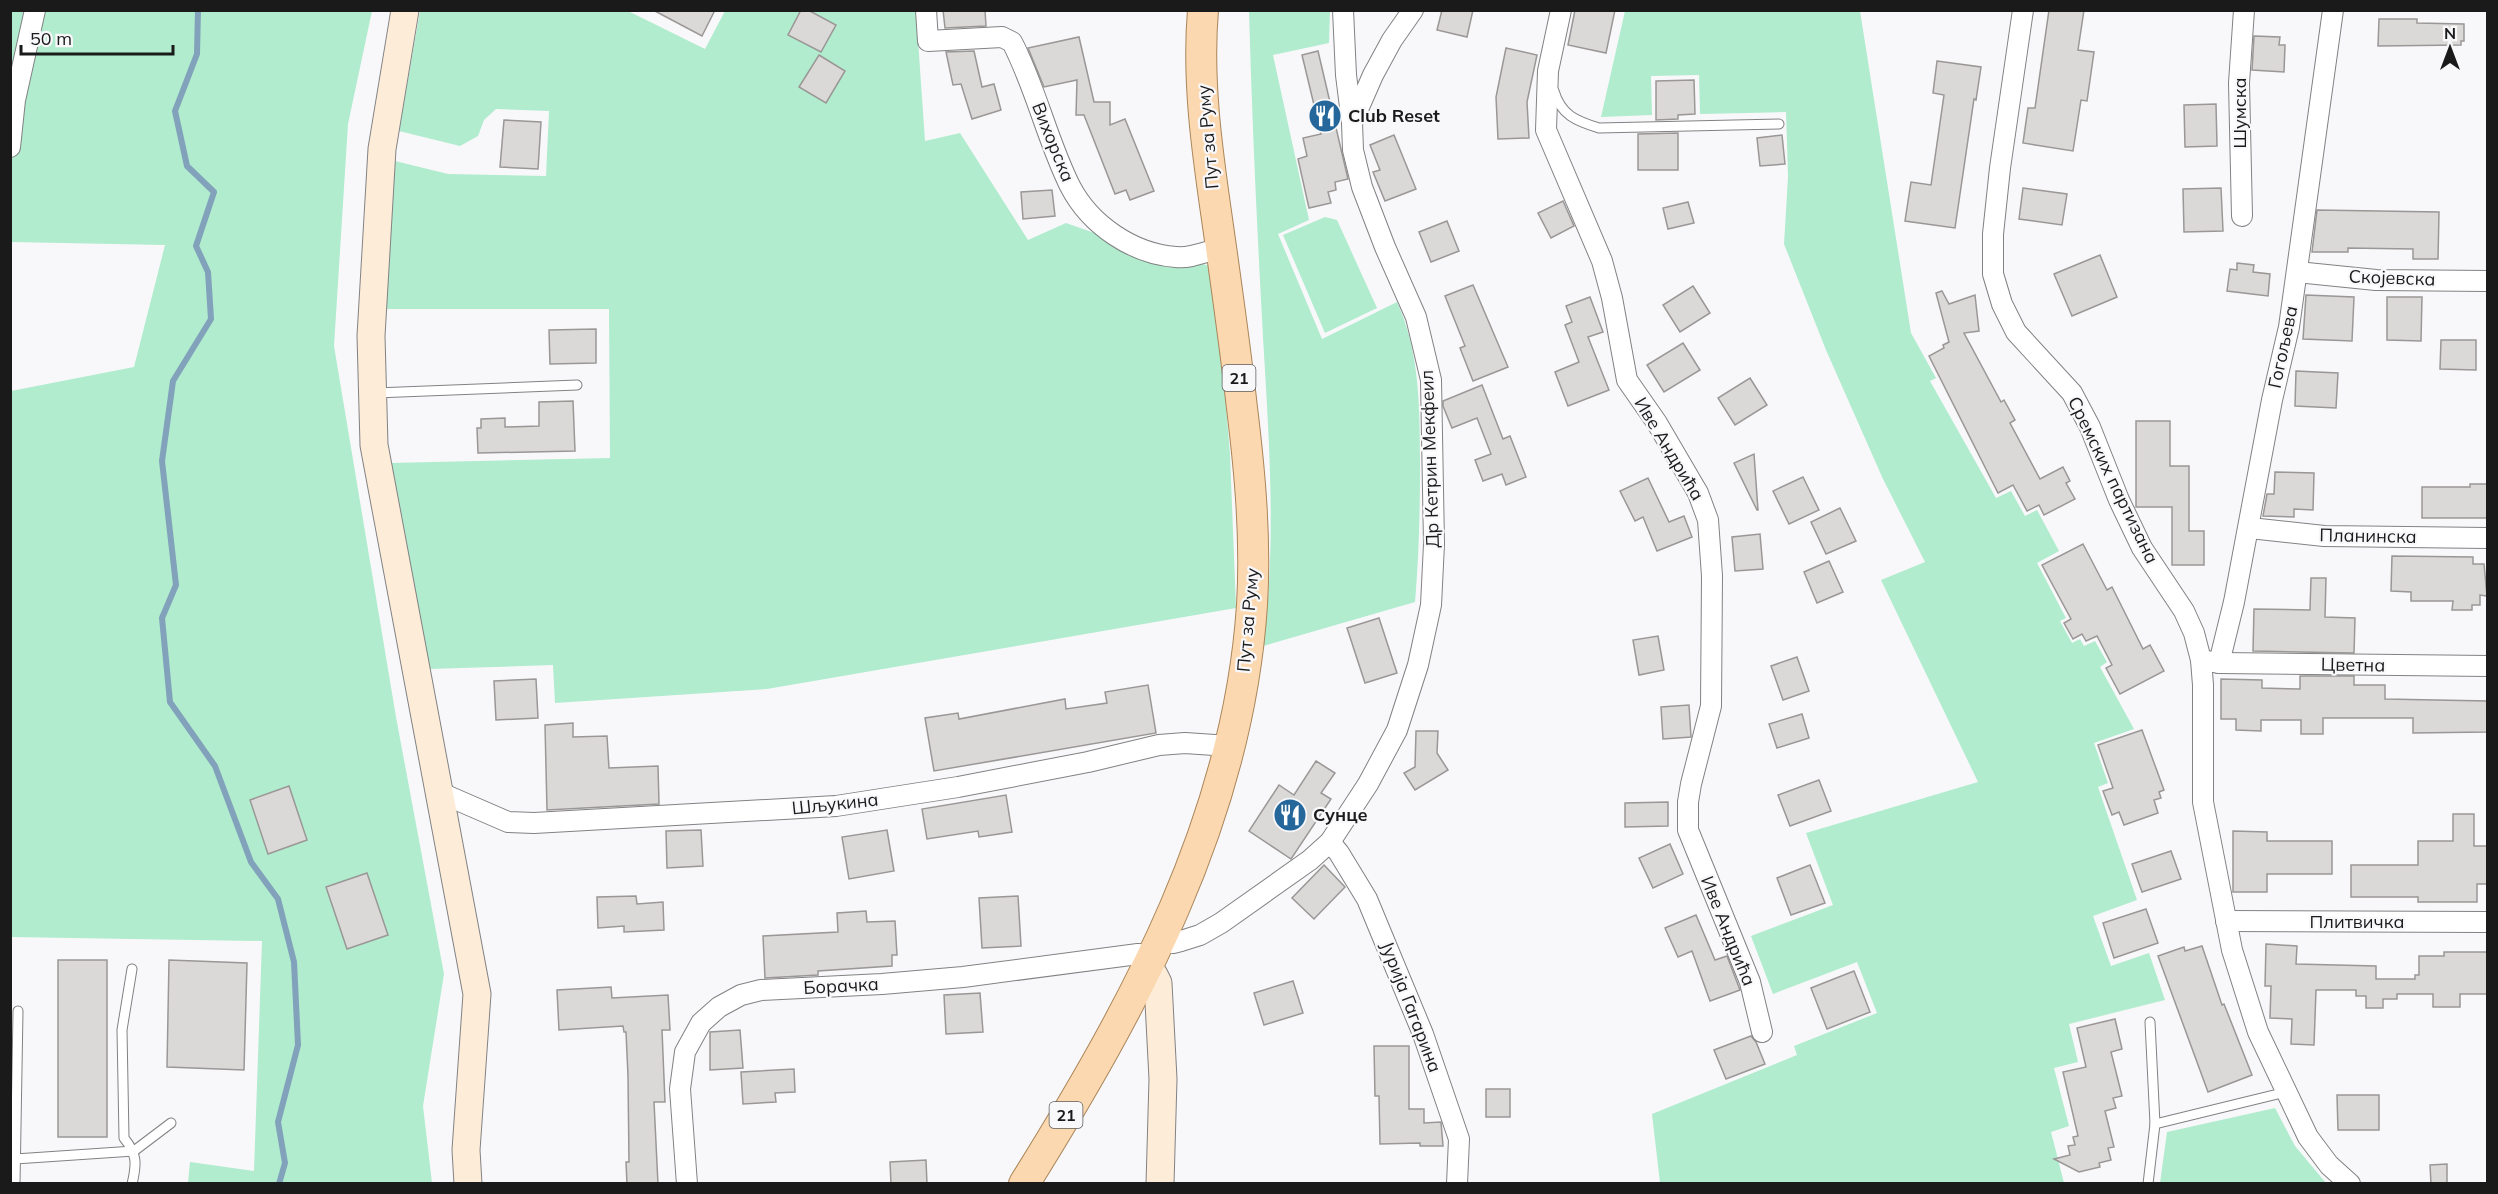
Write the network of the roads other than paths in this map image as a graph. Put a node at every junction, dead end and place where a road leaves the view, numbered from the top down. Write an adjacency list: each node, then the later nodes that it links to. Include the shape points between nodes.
1 (35, 10): 14 (street, via 15,100)
2 (405, 10): 20 (main road, via 382,149 371,336)
3 (926, 10): 16 (street, Вихорска, via 928,41 1002,37 1012,42 1071,188 1112,234 1147,251 1178,258)
4 (1203, 10): 16 (main road, Пут за Руму / 21, via 1205,138)
5 (1344, 10): 12 (street)
6 (1413, 10): 12 (street, Др Кетрин Мекфеил, via 1372,75)
7 (1562, 10): 11 (street, Иве Андрића)
8 (2023, 10): 23 (street, Сремских партизана, via 1992,234 1992,274 2016,332 2072,393 2142,548 2184,611)
9 (2244, 10): 15 (street, Шумска, via 2239,83)
10 (2333, 10): 17 (street, Гогољева)
11 (1548, 71): 13 (lane, via 1562,111 1576,121 1599,128); 34 (street, Иве Андрића, via 1546,130 1602,261 1627,380 1698,493 1708,519 1712,576 1711,706 1691,784 1688,830 1750,982)
12 (1352, 123): 27 (street, Др Кетрин Мекфеил, via 1353,150 1362,187 1416,317 1431,380 1434,544 1431,605 1418,665 1397,730)
13 (1779, 124)
14 (10, 147)
15 (2242, 216)
16 (1221, 248): 25 (main road, Пут за Руму / 21, via 1246,441 1254,556 1252,608)
17 (2296, 272): 18 (street, Скојевска, via 2376,280); 21 (street, Гогољева)
18 (2487, 281)
19 (577, 385): 20 (lane)
20 (373, 393): 26 (main road, via 374,445)
21 (2250, 528): 22 (street, Планинска, via 2324,536); 23 (street, Гогољева)
22 (2487, 538)
23 (2210, 662): 24 (street, Цветна); 28 (street, Сремских партизана, via 2204,684 2204,802)
24 (2487, 666)
25 (1229, 746): 26 (street, Шљукина, via 1160,745 958,787 836,807 534,823 508,822); 30 (main road, Пут за Руму / 21, via 1204,837)
26 (441, 793): 42 (main road, via 477,994 466,1150)
27 (1330, 842): 30 (street, Др Кетрин Мекфеил, via 1221,923); 46 (street, Јурија Гагарина, via 1367,899 1423,1034 1459,1139)
28 (2226, 921): 29 (street, Плитвичка); 35 (street, Сремских партизана, via 2255,1022)
29 (2487, 922)
30 (1154, 955): 43 (street, Борачка, via 963,977 761,990 741,995 718,1007 701,1023 685,1052 680,1089); 44 (main road, Пут за Руму / 21, via 1064,1120); 45 (main road, via 1162,1079)
31 (132, 969): 38 (lane, via 122,1030 122,1062 123,1138)
32 (18, 1011): 39 (lane)
33 (2150, 1022): 37 (lane)
34 (1762, 1032)
35 (2286, 1092): 37 (lane); 48 (street, Сремских партизана, via 2308,1137)
36 (171, 1123): 38 (lane)
37 (2155, 1124): 47 (lane)
38 (134, 1151): 39 (lane); 41 (lane, via 136,1170)
39 (15, 1159): 40 (lane)
40 (15, 1184)
41 (132, 1184)
42 (468, 1184)
43 (687, 1184)
44 (1024, 1184)
45 (1160, 1184)
46 (1457, 1184)
47 (2148, 1184)
48 (2350, 1184)

